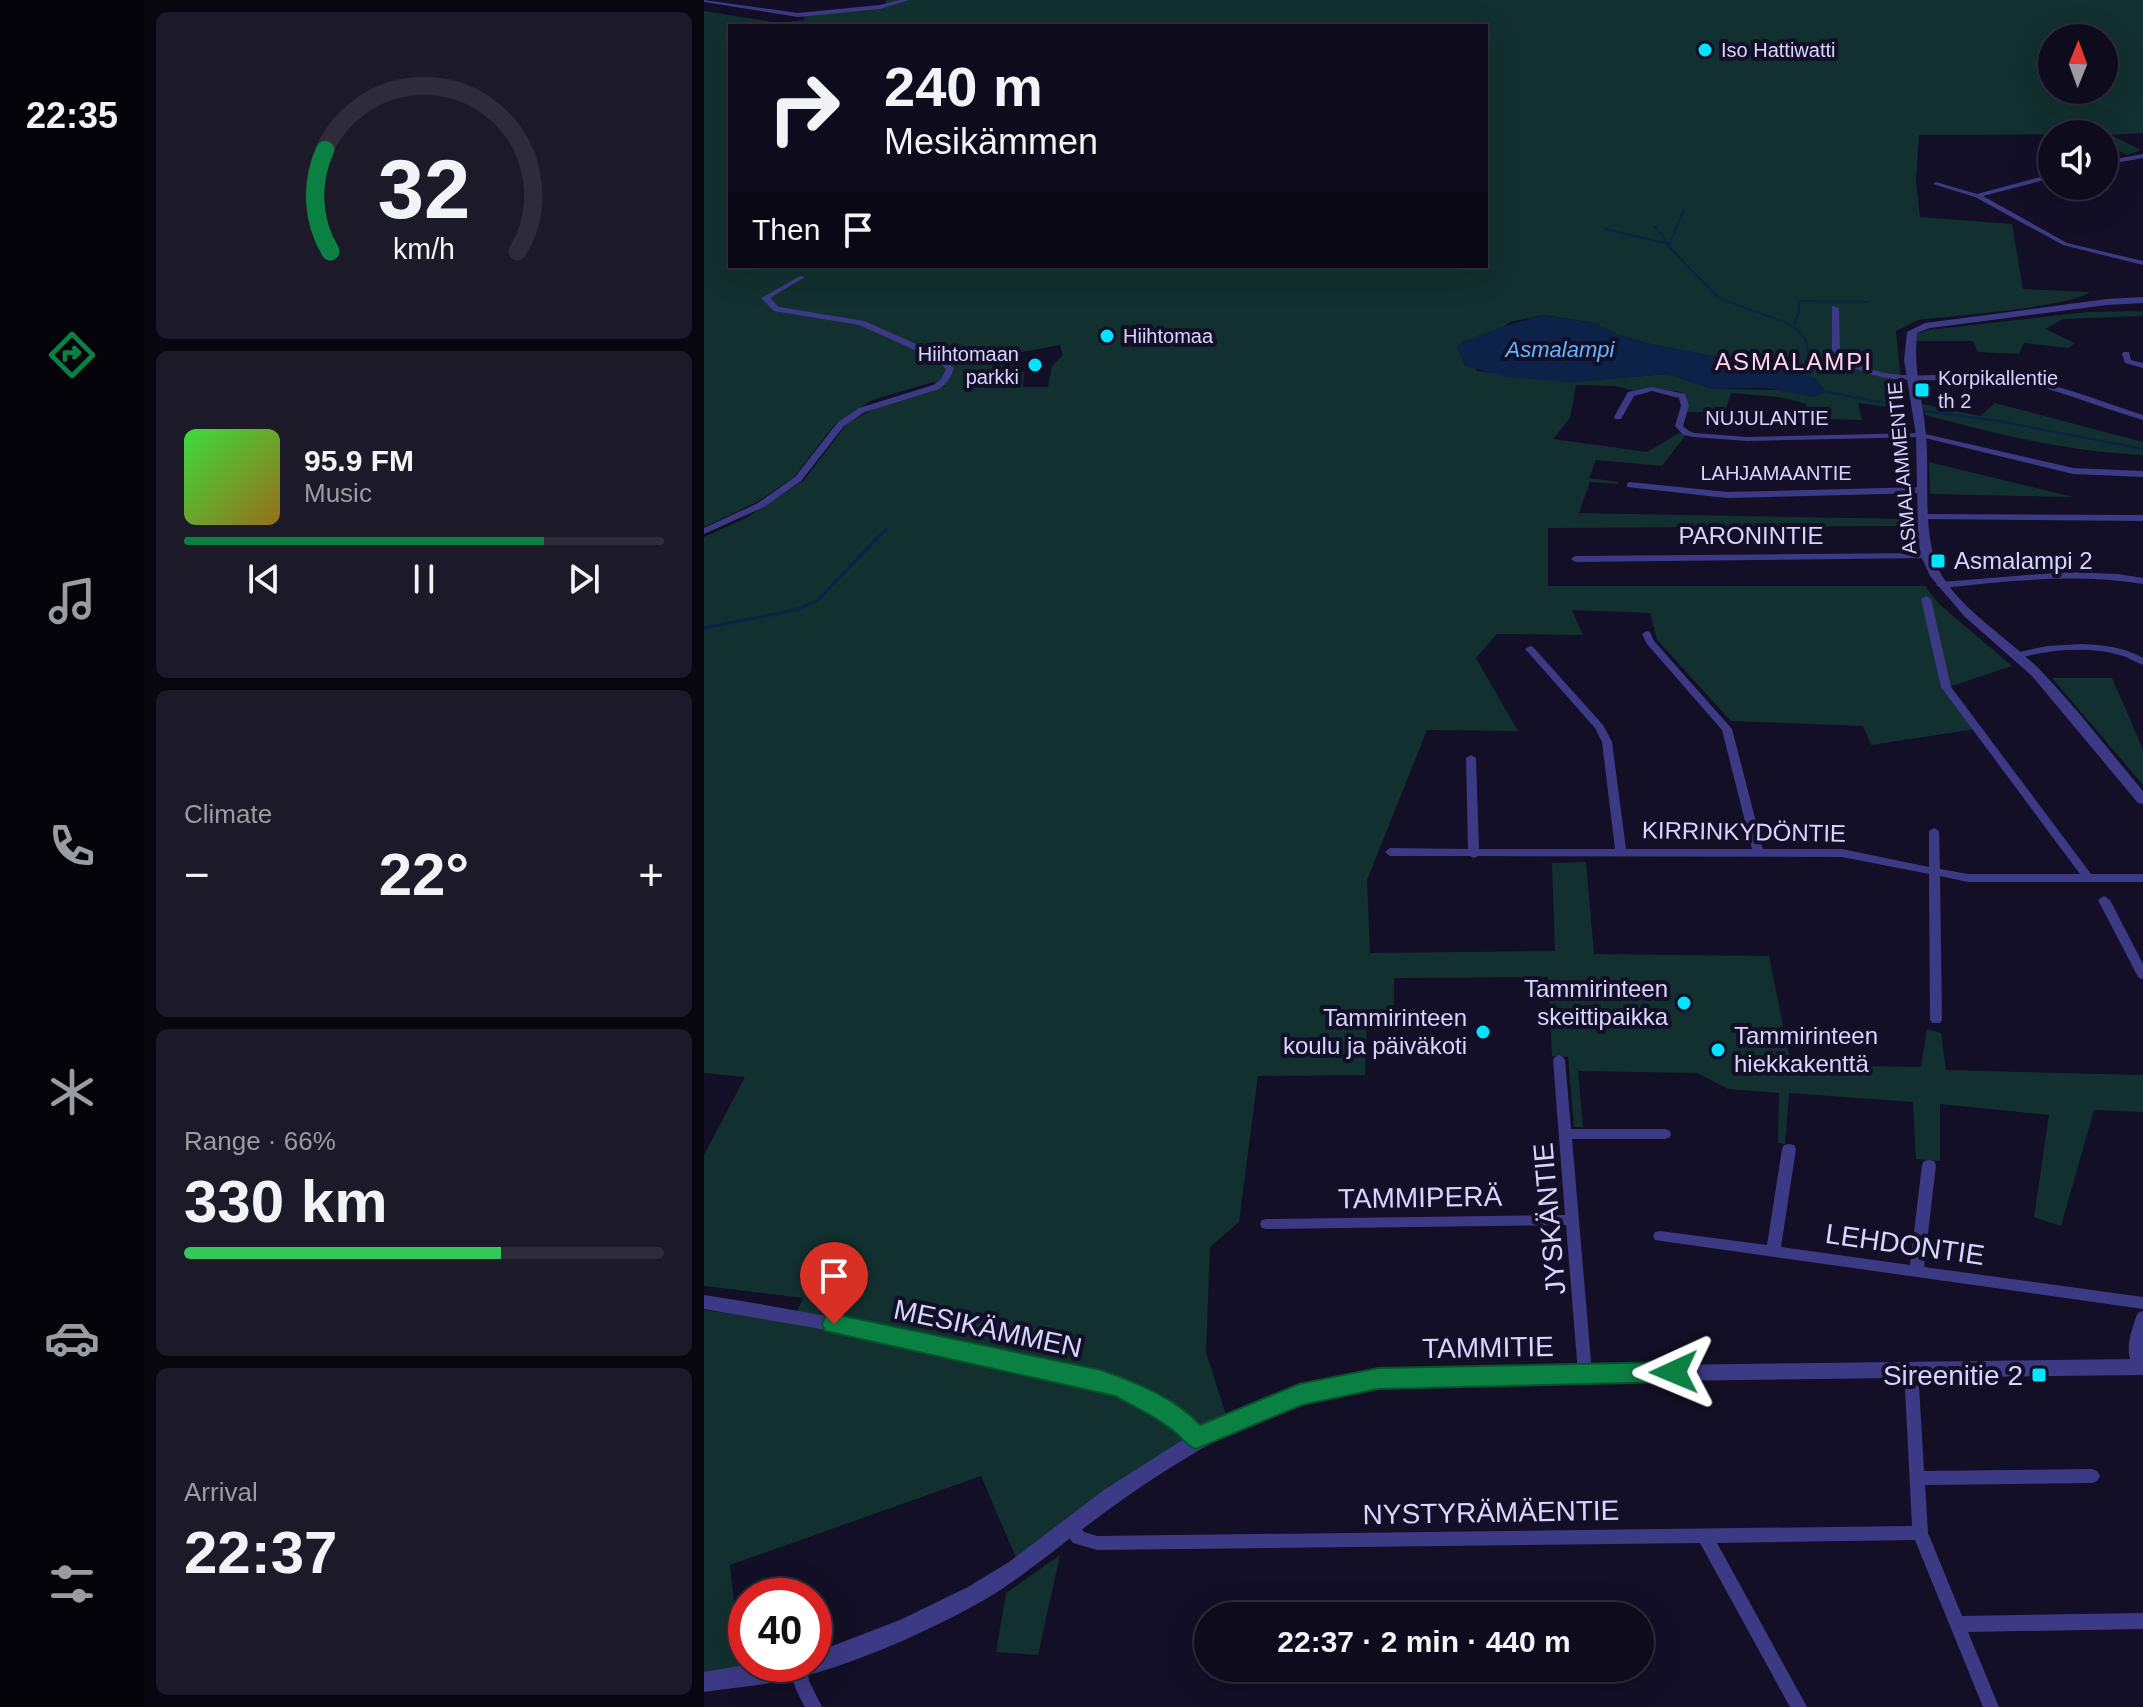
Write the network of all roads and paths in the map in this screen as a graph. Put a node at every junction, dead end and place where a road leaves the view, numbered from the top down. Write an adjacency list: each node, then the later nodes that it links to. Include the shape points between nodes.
1 (704, 0): 4 (street, via 792,15)
2 (857, 0): 4 (street)
3 (906, 0): 4 (street)
4 (861, 9)
5 (2142, 156): 6 (street)
6 (2118, 160)
7 (2038, 180): 9 (street)
8 (1936, 184): 9 (street)
9 (1977, 196): 10 (street, via 2065,244)
10 (2143, 263)
11 (802, 277): 27 (street, via 765,298 777,309 861,323 936,356 950,368 948,374 936,387 862,410 841,424 798,479 761,505)
12 (2143, 300): 18 (street, ASMALAMMENTIE, via 1921,327 1910,337)
13 (1835, 308): 16 (street, via 1835,348)
14 (2126, 354): 17 (street, via 2128,361)
15 (1856, 361): 16 (street)
16 (1846, 363): 18 (street, via 1871,373)
17 (2143, 366)
18 (1912, 376): 20 (street, via 1971,374 2024,381); 21 (street, ASMALAMMENTIE)
19 (1618, 417): 21 (street, NUJULANTIE, via 1631,394 1652,389 1682,396 1679,426 1694,435)
20 (2143, 418)
21 (1921, 435): 22 (street, via 2073,471); 24 (street, ASMALAMMENTIE)
22 (2143, 474)
23 (1630, 485): 24 (street, LAHJAMAANTIE, via 1727,495)
24 (1923, 490): 25 (street, ASMALAMMENTIE)
25 (1924, 517): 26 (street); 28 (street, ASMALAMMENTIE)
26 (2143, 518)
27 (704, 531)
28 (1927, 556): 29 (street, PARONINTIE); 31 (street, ASMALAMMENTIE)
29 (1575, 559)
30 (2143, 581): 31 (street, via 2063,575)
31 (1941, 585): 35 (street, ASMALAMMENTIE)
32 (1926, 599): 46 (street, via 1946,687)
33 (1647, 634): 41 (street, via 1727,729)
34 (1530, 649): 42 (street, via 1607,742)
35 (2018, 655): 36 (street, via 2042,649 2114,649); 38 (street, ASMALAMMENTIE)
36 (2143, 662)
37 (1471, 758): 43 (street)
38 (2143, 800)
39 (1934, 831): 44 (street)
40 (1390, 852): 43 (street, KIRRINKYDÖNTIE)
41 (1758, 852): 42 (street, KIRRINKYDÖNTIE); 44 (street, KIRRINKYDÖNTIE, via 1842,853)
42 (1621, 853): 43 (street, KIRRINKYDÖNTIE)
43 (1474, 854)
44 (1934, 874): 46 (street, KIRRINKYDÖNTIE); 49 (street)
45 (2143, 878): 46 (street, KIRRINKYDÖNTIE)
46 (2089, 879)
47 (2104, 900): 48 (street)
48 (2143, 975)
49 (1936, 1020)
50 (1559, 1060): 51 (street, JYSKÄNTIE)
51 (1566, 1134): 52 (street); 55 (street, JYSKÄNTIE)
52 (1665, 1134)
53 (1789, 1149): 58 (street)
54 (1929, 1165): 59 (street)
55 (1573, 1220): 56 (street, TAMMIPERÄ); 65 (street, JYSKÄNTIE)
56 (1267, 1224)
57 (1660, 1236): 58 (street, LEHDONTIE)
58 (1773, 1252): 59 (street, LEHDONTIE)
59 (1916, 1272): 61 (street, LEHDONTIE)
60 (704, 1302): 66 (street, MESIKÄMMEN, via 815,1320 1101,1381 1162,1410)
61 (2143, 1303)
62 (2143, 1317): 63 (street, via 2134,1348)
63 (2141, 1367): 64 (street, TAMMITIE)
64 (1911, 1369): 65 (street, TAMMITIE); 68 (street)
65 (1585, 1373): 66 (street, TAMMITIE, via 1416,1376 1347,1383 1289,1398)
66 (1196, 1438): 69 (street, TAMMITIE)
67 (2092, 1476): 68 (street)
68 (1918, 1478): 70 (street)
69 (1069, 1526): 71 (street, NYSTYRÄMÄENTIE, via 1079,1538 1097,1543); 74 (street, TAMMITIE, via 1000,1580 914,1627)
70 (1920, 1533): 71 (street, NYSTYRÄMÄENTIE); 73 (street)
71 (1704, 1535): 79 (street)
72 (2143, 1621): 73 (street)
73 (1960, 1624): 80 (street)
74 (832, 1657)
75 (728, 1678): 76 (street, TAMMITIE)
76 (704, 1682)
77 (801, 1682): 78 (street)
78 (814, 1707)
79 (1799, 1707)
80 (1991, 1707)

